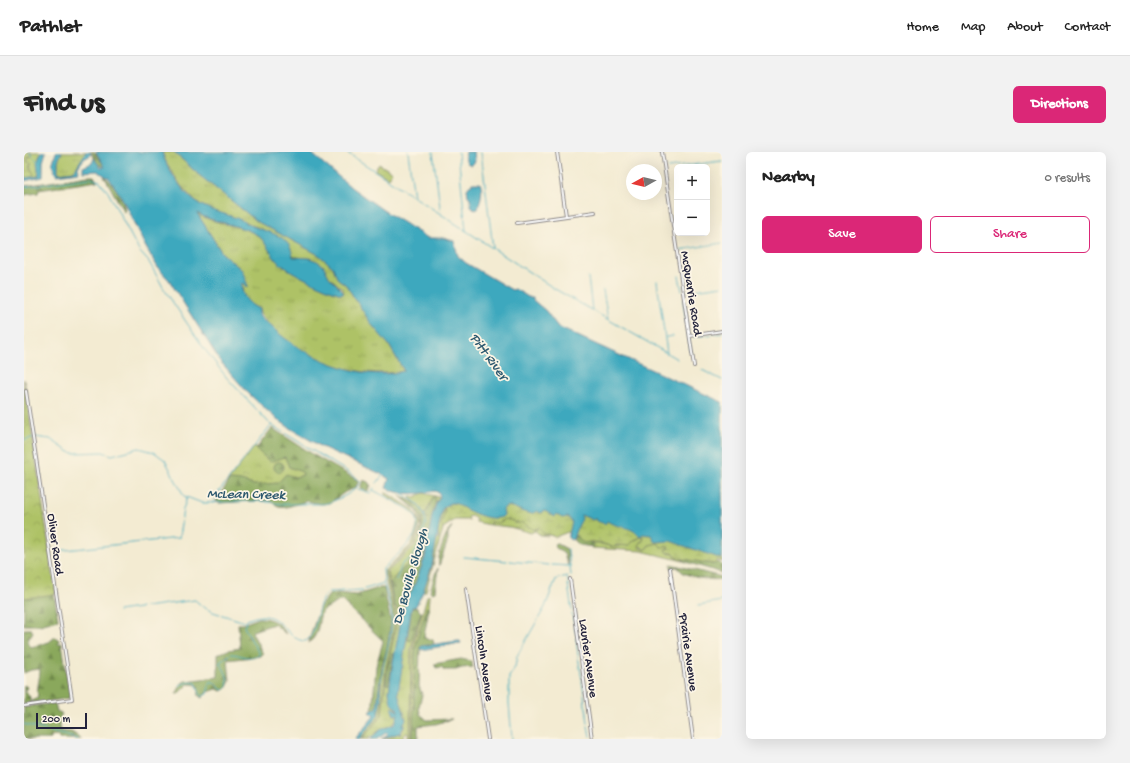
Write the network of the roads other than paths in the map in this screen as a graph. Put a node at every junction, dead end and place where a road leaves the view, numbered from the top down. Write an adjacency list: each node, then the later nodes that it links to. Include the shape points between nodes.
1 (557, 152): 4 (street)
2 (662, 152): 7 (street, McQuarrie Road)
3 (595, 212): 4 (street)
4 (566, 216): 5 (street)
5 (518, 223)
6 (722, 331): 7 (street)
7 (690, 336): 8 (street, McQuarrie Road)
8 (694, 366)
9 (26, 391): 13 (street, Oliver Road, via 72,699)
10 (670, 568): 16 (street, Prairie Avenue)
11 (570, 578): 15 (street, Laurier Avenue)
12 (466, 590): 14 (street, Lincoln Avenue)
13 (24, 706)
14 (488, 739)
15 (592, 739)
16 (693, 739)

